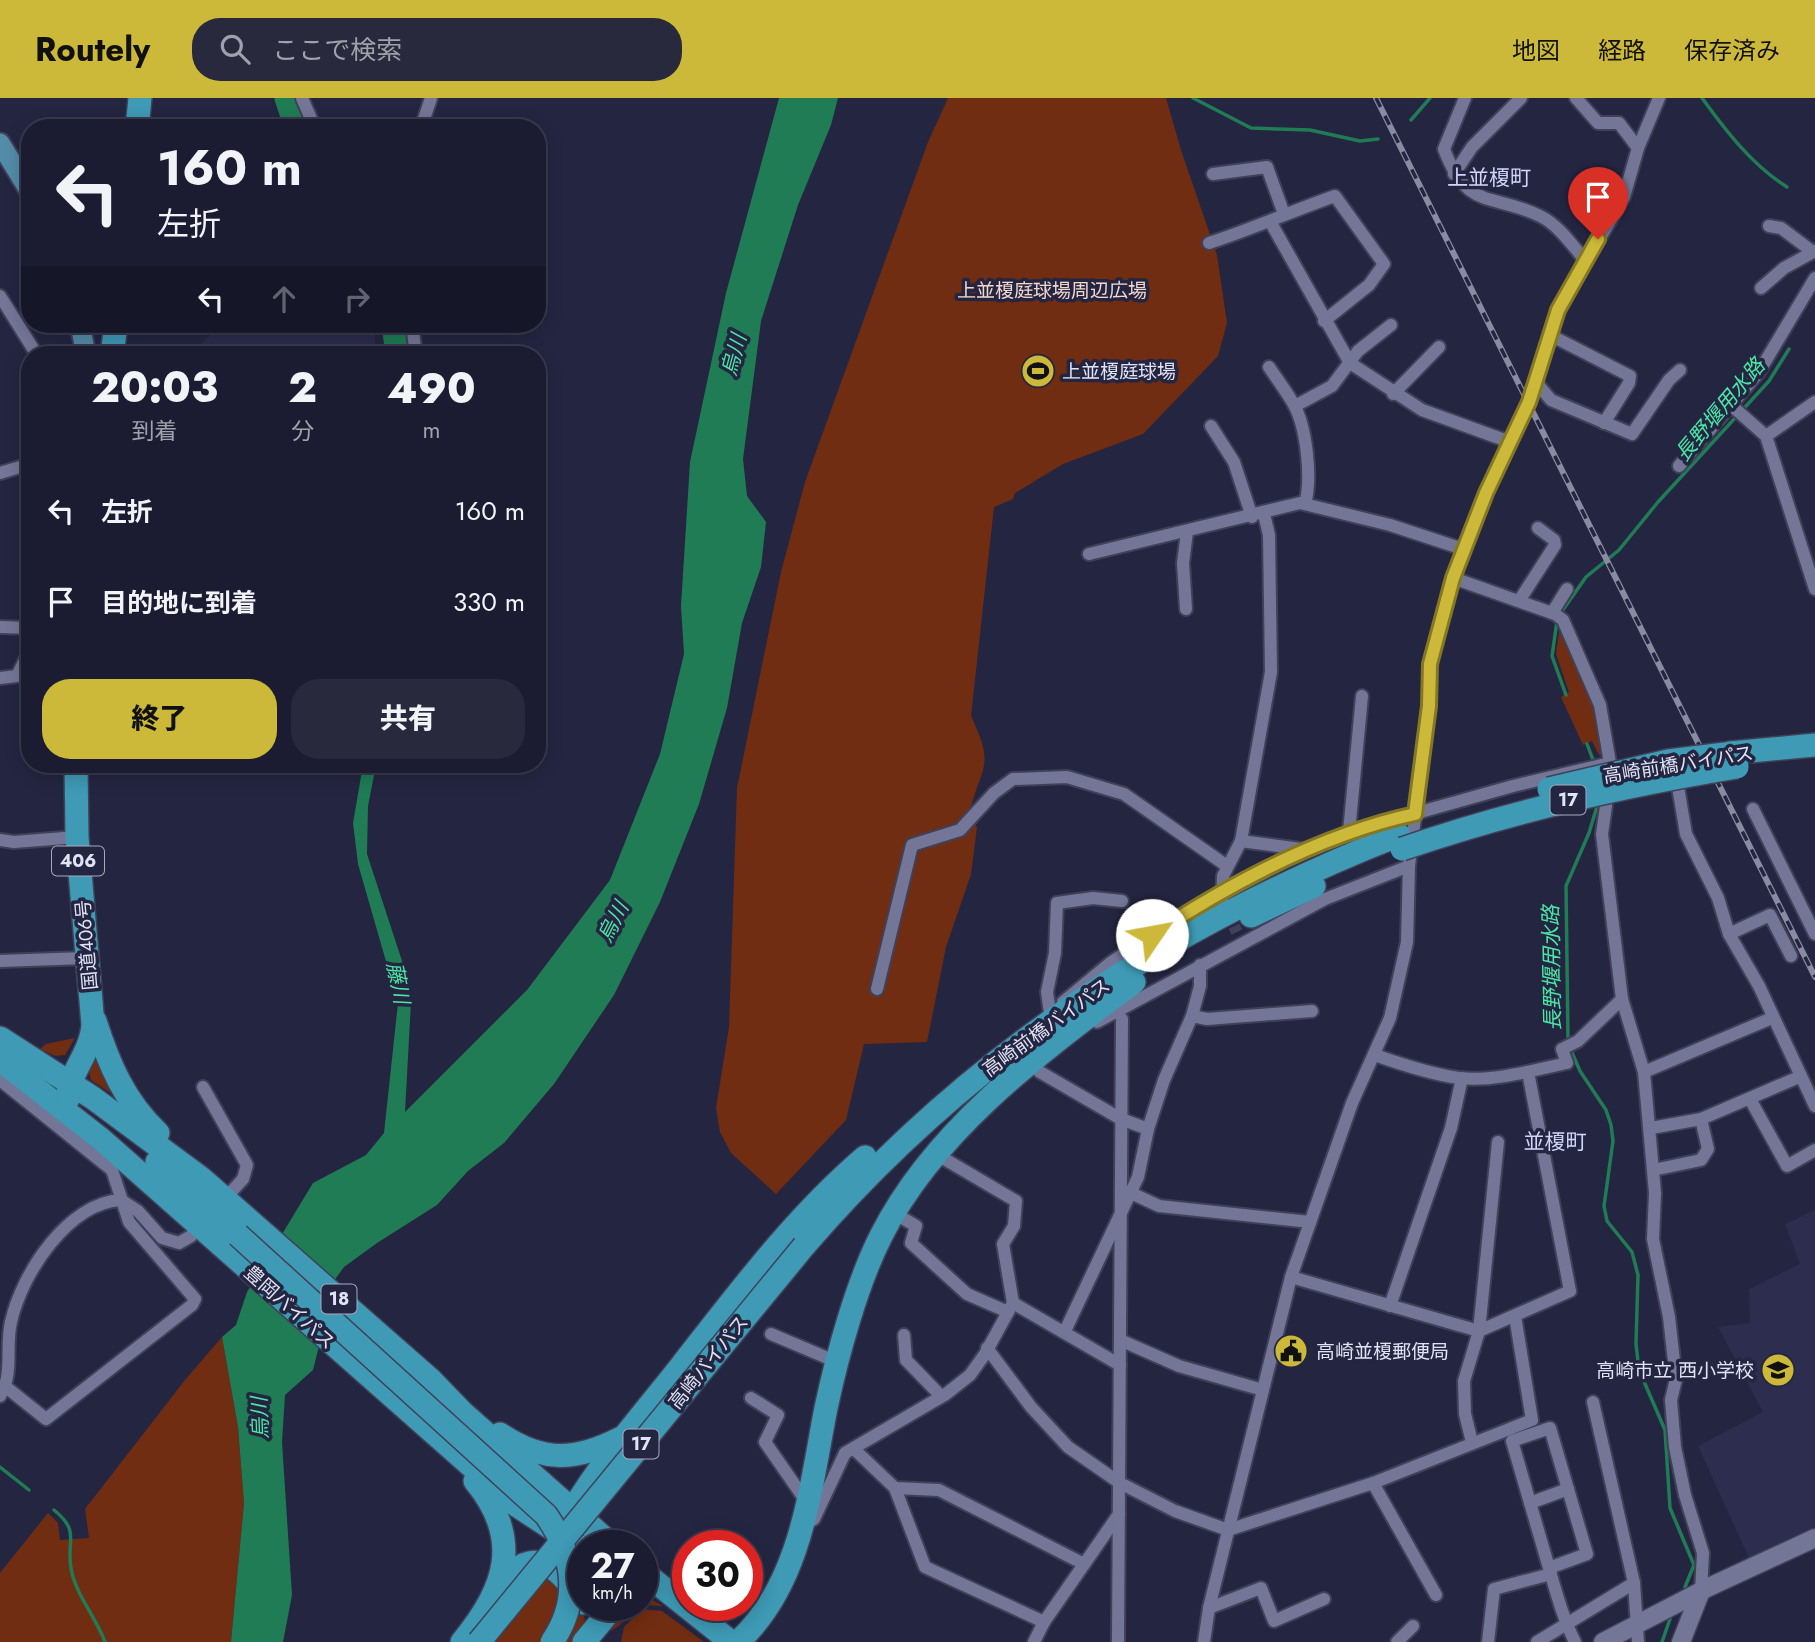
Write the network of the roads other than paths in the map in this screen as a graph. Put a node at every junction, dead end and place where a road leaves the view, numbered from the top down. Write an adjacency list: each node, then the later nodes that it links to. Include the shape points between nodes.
1 (140, 98): 8 (highway)
2 (302, 98): 9 (street)
3 (431, 98): 10 (street)
4 (1465, 98): 15 (street, via 1444,149)
5 (1521, 98): 15 (street, via 1472,147)
6 (1576, 98): 12 (street, via 1598,123 1619,123)
7 (1659, 98): 12 (street)
8 (137, 119)
9 (312, 119)
10 (424, 119)
11 (0, 143): 13 (main road)
12 (1638, 148): 21 (street, via 1624,197)
13 (21, 163)
14 (1213, 174): 16 (street, via 1267,167)
15 (1454, 174): 21 (street, via 1465,189 1486,200 1545,219)
16 (1284, 214): 17 (street); 25 (street, via 1335,196 1384,264 1369,285)
17 (1271, 223): 19 (street); 25 (street)
18 (1769, 226): 20 (street, via 1781,228)
19 (1209, 243)
20 (1814, 251): 23 (street)
21 (1585, 260): 28 (street)
22 (1815, 278): 37 (street)
23 (1761, 288)
24 (0, 296): 27 (street)
25 (1324, 321): 30 (street)
26 (1391, 325): 30 (street)
27 (21, 329)
28 (1550, 335): 33 (street); 38 (street, via 1630,376)
29 (1439, 347): 34 (street)
30 (1350, 363): 34 (street); 36 (street, via 1332,386)
31 (1269, 367): 36 (street)
32 (1680, 370): 38 (street, via 1632,434)
33 (1535, 381): 38 (street, via 1551,400); 41 (street)
34 (1394, 394): 41 (street, via 1422,410)
35 (1815, 402): 40 (street)
36 (1295, 406): 45 (street, via 1309,467)
37 (1737, 410): 40 (street); 42 (street)
38 (1604, 423)
39 (1211, 426): 46 (street, via 1234,462)
40 (1766, 436): 53 (street)
41 (1510, 442): 49 (street)
42 (1679, 466)
43 (21, 467): 44 (street)
44 (0, 473)
45 (1305, 504): 46 (street, via 1288,503); 49 (street)
46 (1258, 515): 48 (street); 73 (street, via 1269,535 1271,672)
47 (1538, 528): 54 (street, via 1555,545)
48 (1187, 532): 50 (street); 55 (street, via 1183,563)
49 (1463, 549): 51 (street)
50 (1089, 554)
51 (1453, 578): 54 (street); 69 (street, via 1430,664)
52 (1567, 589): 56 (street)
53 (1815, 589)
54 (1519, 600): 56 (street)
55 (1186, 609)
56 (1557, 616): 65 (street, via 1600,705)
57 (0, 627): 58 (street)
58 (21, 628)
59 (21, 668): 60 (street, via 17,676)
60 (0, 678)
61 (1362, 696): 70 (street)
62 (1815, 745): 63 (highway, 高崎前橋バイパス / 17)
63 (1733, 760): 64 (highway, 高崎前橋バイパス / 17); 75 (highway, 高崎前橋バイパス / 17, bridge, via 1482,823)
64 (1815, 760)
65 (1606, 764): 69 (street); 79 (street, via 1663,753 1672,756 1686,834 1718,898)
66 (76, 773): 71 (highway, 国道406号 / 406)
67 (1606, 806): 87 (street, via 1602,834)
68 (1753, 809): 80 (street)
69 (1415, 814): 70 (street); 75 (street)
70 (1349, 832): 74 (street)
71 (77, 836): 72 (street); 82 (highway, 国道406号 / 406)
72 (0, 840)
73 (1241, 841): 74 (street); 76 (street)
74 (1308, 850): 77 (street)
75 (1404, 850): 84 (street, via 1325,900 1240,937); 85 (highway, 高崎前橋バイパス / 17, via 1249,917); 93 (highway, 高崎前橋バイパス / 17, via 1276,886 1197,927); 95 (street, via 1407,942 1390,1018)
76 (1227, 866): 77 (street); 86 (street, via 1124,794 1067,777 1013,779 960,830 912,845)
77 (1222, 898): 93 (street, via 1179,917 1101,969 1066,998)
78 (1122, 901): 93 (street, via 1093,898 1057,903 1055,953 1047,992)
79 (1729, 934): 81 (street, via 1770,915); 91 (street)
80 (1815, 934)
81 (1791, 956)
82 (85, 958): 83 (street); 89 (highway, 国道406号 / 406)
83 (0, 961)
84 (1200, 965): 90 (street); 97 (street)
85 (1134, 982): 97 (highway, 17); 114 (highway, 高崎前橋バイパス / 17, via 1038,1043 958,1107)
86 (877, 989)
87 (1622, 999): 98 (street, via 1569,1046 1567,1063); 99 (street)
88 (1312, 1011): 90 (street, via 1207,1020)
89 (93, 1016): 103 (highway, 国道406号 / 406, via 88,1052); 117 (highway, 406, via 111,1068 129,1101)
90 (1192, 1016): 112 (street)
91 (1772, 1018): 99 (street); 100 (street)
92 (1122, 1019): 109 (street)
93 (1051, 1020): 105 (highway, 高崎前橋バイパス / 17)
94 (0, 1038): 103 (highway, 豊岡バイパス / 18)
95 (1375, 1055): 101 (street, via 1421,1071); 123 (street, via 1352,1103)
96 (0, 1060): 108 (highway, 豊岡バイパス / 18)
97 (1030, 1063): 109 (street); 114 (highway, 17)
98 (1528, 1072): 101 (street); 130 (street, via 1570,1291)
99 (1644, 1072): 111 (street)
100 (1799, 1077): 106 (street); 107 (street)
101 (1462, 1078): 128 (street, via 1451,1128)
102 (0, 1080): 120 (street, via 112,1170)
103 (68, 1085): 108 (highway); 117 (highway, 豊岡バイパス / 18, via 93,1098); 124 (highway, 18)
104 (203, 1087): 118 (street, via 247,1165 243,1179)
105 (962, 1090): 126 (highway, 高崎前橋バイパス / 17, via 872,1171); 146 (highway, 17, via 932,1104 898,1129 791,1228)
106 (1750, 1099): 110 (street); 115 (street, via 1787,1166)
107 (1815, 1106)
108 (75, 1118): 124 (highway, 豊岡バイパス / 18)
109 (1121, 1119): 112 (street); 122 (street)
110 (1701, 1119): 111 (street); 116 (street, via 1707,1149 1701,1160)
111 (1651, 1128): 116 (street)
112 (1148, 1129): 119 (street)
113 (1498, 1142): 132 (street)
114 (930, 1148): 121 (highway, 17); 126 (highway, 高崎前橋バイパス / 17, via 861,1201); 129 (street, via 1016,1201 1014,1226 1003,1244)
115 (1815, 1150)
116 (1653, 1170): 171 (street, via 1653,1239 1676,1379 1671,1400 1675,1447 1703,1553)
117 (201, 1178): 124 (highway, 豊岡バイパス / 18)
118 (232, 1191)
119 (1131, 1193): 122 (street); 123 (street, via 1159,1206)
120 (121, 1200): 125 (street, via 168,1242 179,1243); 141 (street, via 110,1200 71,1219 26,1279 10,1323); 141 (street, via 130,1223 194,1294 192,1305 46,1419)
121 (894, 1213): 129 (street, via 915,1226 911,1243 967,1294); 137 (highway, 17, via 870,1260)
122 (1120, 1218): 131 (street); 135 (street)
123 (1310, 1222): 127 (street)
124 (238, 1235): 139 (highway, 豊岡バイパス / 18); 144 (highway, 豊岡バイパス / 18); 185 (highway, bridge, via 546,1515 566,1550 571,1579 565,1618)
125 (191, 1236)
126 (809, 1250): 182 (highway, 高崎バイパス / 17, bridge); 184 (highway, 高崎バイパス / 17)
127 (1291, 1277): 128 (street); 140 (street)
128 (1390, 1307): 132 (street)
129 (1011, 1308): 131 (street); 136 (street)
130 (1515, 1316): 132 (street); 147 (street, via 1532,1420)
131 (1065, 1331): 138 (street)
132 (1479, 1331): 147 (street, via 1464,1381)
133 (771, 1334): 137 (street)
134 (904, 1335): 142 (street, via 906,1360)
135 (1120, 1340): 138 (street); 140 (street, via 1179,1366)
136 (987, 1348): 142 (street, via 970,1375); 149 (street, via 1031,1408 1068,1447)
137 (837, 1362): 155 (highway, 17)
138 (1120, 1365): 149 (street)
139 (431, 1380): 146 (highway, via 495,1431 523,1447 553,1455 587,1454); 156 (highway, 豊岡バイパス / 18)
140 (1262, 1390): 160 (street)
141 (3, 1391)
142 (941, 1396): 148 (street)
143 (751, 1398): 155 (street, via 778,1415 765,1442)
144 (394, 1400): 162 (highway, 豊岡バイパス / 18, via 532,1517); 164 (highway, via 489,1500 503,1536)
145 (1593, 1402): 166 (street)
146 (624, 1437): 156 (highway, 17)
147 (1472, 1442): 150 (street)
148 (854, 1449): 151 (street); 155 (street, via 845,1453 814,1519)
149 (1119, 1483): 154 (street); 160 (street, via 1175,1511)
150 (1373, 1483): 160 (street); 170 (street)
151 (895, 1489): 163 (street, via 939,1489); 177 (street, via 925,1567)
152 (1569, 1489): 153 (street); 153 (street, via 1550,1428 1512,1441); 165 (street, via 1587,1554)
153 (1530, 1503): 165 (street)
154 (1119, 1514): 163 (street); 189 (street)
155 (804, 1516): 187 (highway, 17, via 777,1594)
156 (578, 1517): 157 (highway); 158 (highway); 159 (highway)
157 (575, 1530)
158 (590, 1530)
159 (594, 1530)
160 (1228, 1530): 174 (street)
161 (1815, 1538): 171 (street)
162 (567, 1539)
163 (1084, 1564): 177 (street)
164 (499, 1567): 173 (highway); 182 (highway, via 459,1630)
165 (1550, 1571): 180 (street); 192 (street, via 1494,1589)
166 (1634, 1583): 179 (street); 180 (street)
167 (567, 1584): 173 (highway, via 558,1572 531,1562 519,1568)
168 (658, 1585): 178 (highway)
169 (658, 1595): 178 (highway)
170 (1436, 1595)
171 (1688, 1598): 179 (street); 197 (street)
172 (1324, 1599): 174 (street, via 1274,1621 1261,1588)
173 (489, 1605): 182 (highway)
174 (1209, 1608): 190 (street)
175 (587, 1621): 183 (highway)
176 (604, 1621): 183 (highway)
177 (1044, 1622): 188 (street)
178 (703, 1623): 186 (highway)
179 (1637, 1623): 195 (street); 196 (street)
180 (1566, 1625): 193 (street); 194 (street)
181 (1413, 1626): 191 (street)
182 (469, 1638)
183 (591, 1639)
184 (493, 1642)
185 (552, 1642)
186 (731, 1642)
187 (738, 1642)
188 (1034, 1642)
189 (1118, 1642)
190 (1204, 1642)
191 (1397, 1642)
192 (1488, 1642)
193 (1537, 1642)
194 (1575, 1642)
195 (1603, 1642)
196 (1638, 1642)
197 (1681, 1642)

